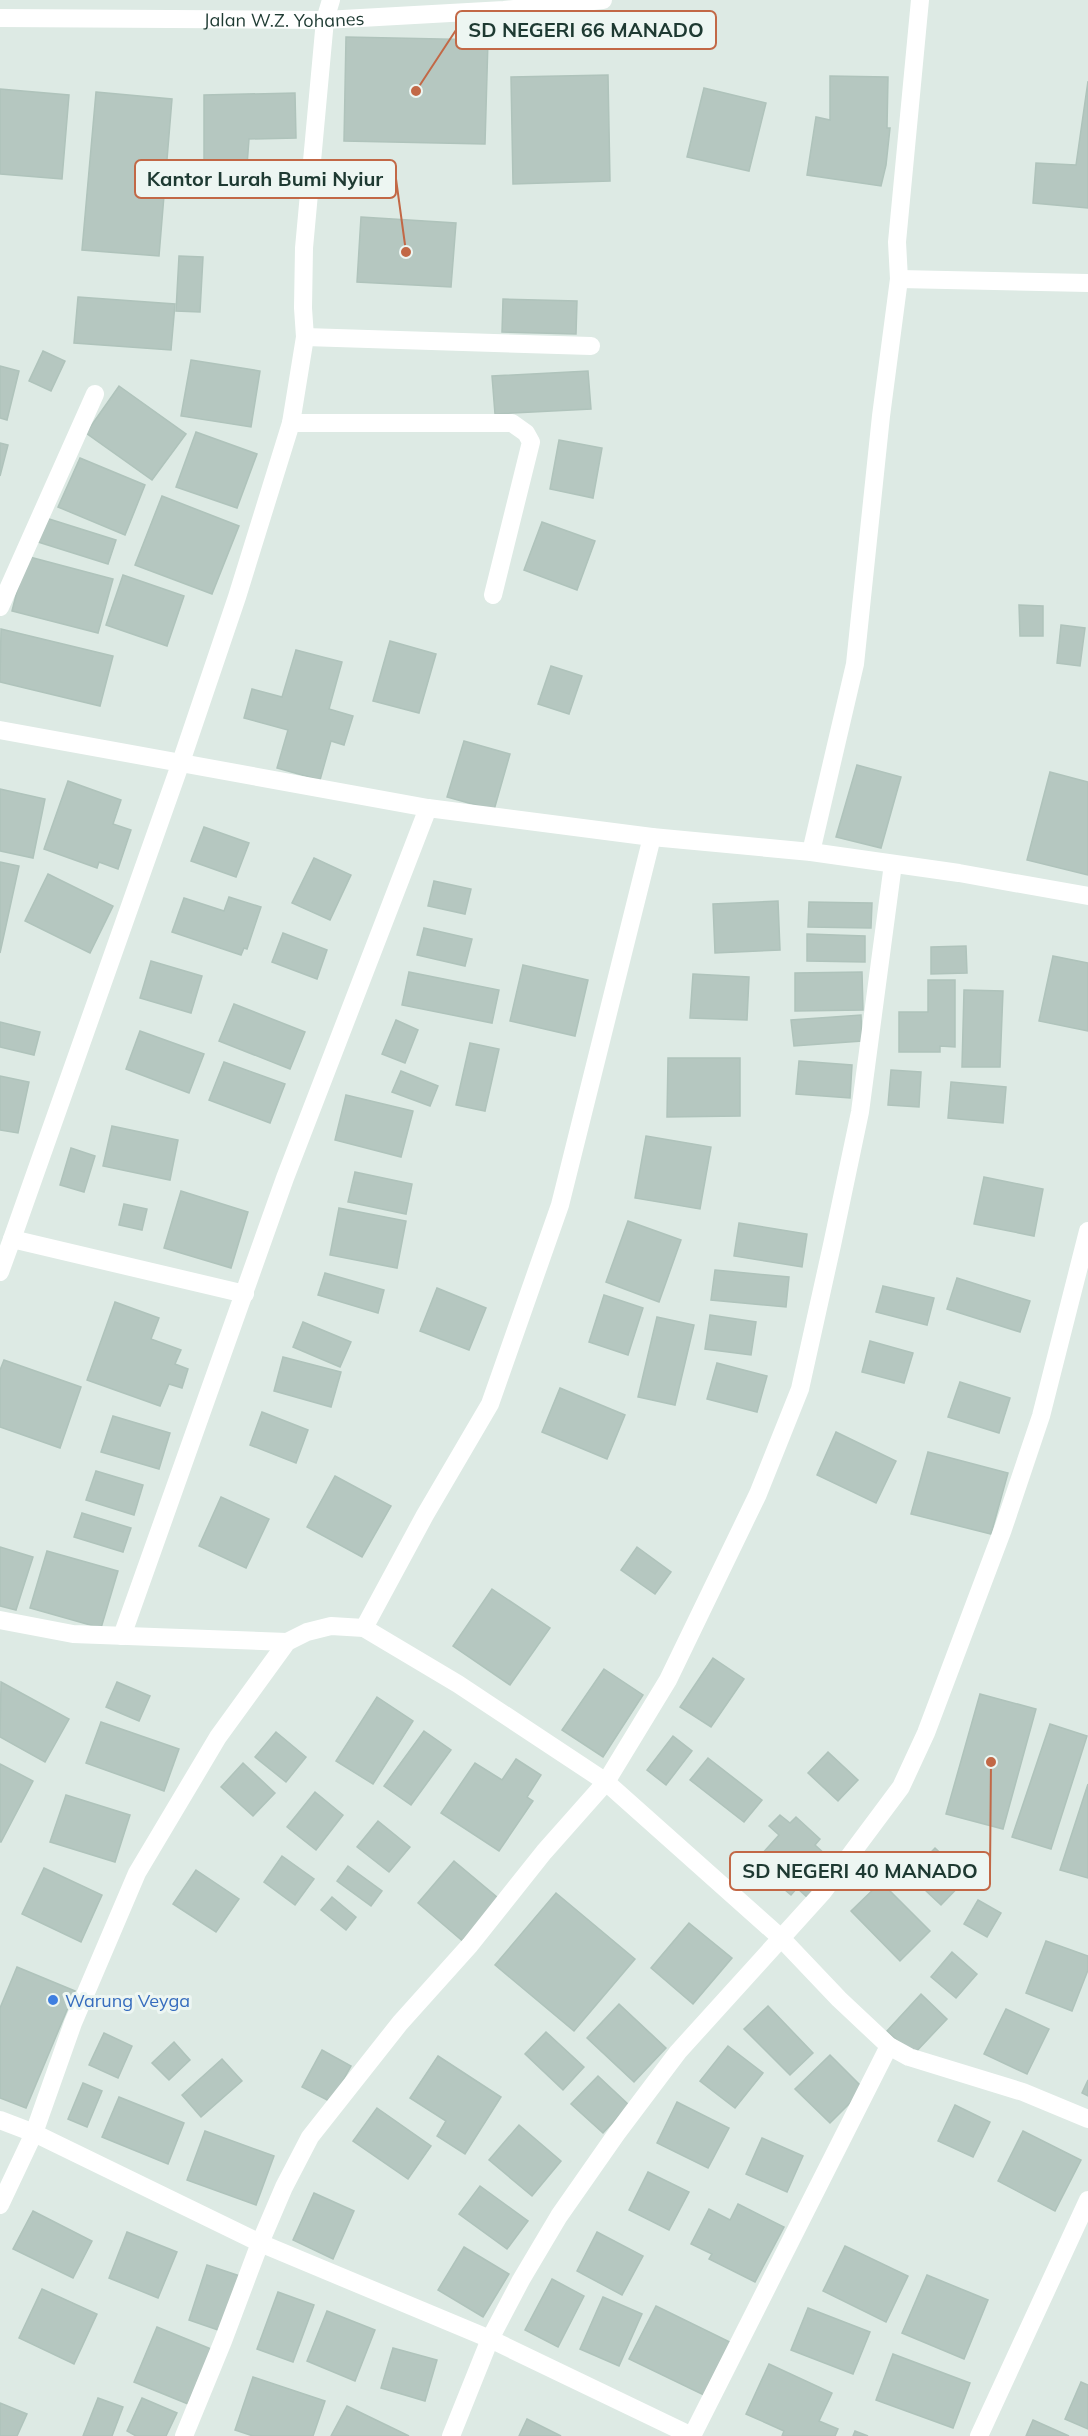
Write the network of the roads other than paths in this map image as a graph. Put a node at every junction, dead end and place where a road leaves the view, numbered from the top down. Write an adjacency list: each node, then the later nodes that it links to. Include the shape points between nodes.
1 (331, 0): 5 (street)
2 (603, 0): 5 (street, Jalan W.Z. Yohanes)
3 (920, 0): 6 (street, via 897,242)
4 (0, 18): 5 (street, Jalan W.Z. Yohanes)
5 (325, 20): 8 (street, via 304,248)
6 (899, 279): 7 (street); 18 (street, via 855,664)
7 (1088, 283)
8 (305, 337): 9 (street); 11 (street)
9 (591, 345)
10 (95, 394): 13 (street)
11 (291, 423): 12 (street, via 512,423 526,433 531,442 529,452); 15 (street)
12 (493, 596)
13 (0, 607)
14 (0, 730): 15 (street)
15 (181, 762): 16 (street); 22 (street)
16 (428, 808): 17 (street); 24 (street, via 285,1178)
17 (652, 837): 18 (street); 26 (street, via 560,1205 490,1404)
18 (811, 852): 19 (street)
19 (893, 864): 20 (street); 29 (street, via 860,1112 800,1389 758,1494 705,1608 668,1680)
20 (1088, 896)
21 (1088, 1231): 30 (street, via 1041,1416 989,1572 926,1733 901,1787 822,1893)
22 (12, 1239): 23 (street); 24 (street)
23 (0, 1272)
24 (245, 1294): 27 (street)
25 (0, 1620): 27 (street, via 73,1634)
26 (364, 1628): 28 (street, via 331,1626); 29 (street, via 458,1684)
27 (123, 1636): 28 (street)
28 (286, 1642): 34 (street, via 218,1737 137,1873 73,2023)
29 (606, 1782): 30 (street); 37 (street, via 400,2023 310,2137)
30 (781, 1938): 31 (street); 38 (street, via 678,2052 617,2133 559,2216)
31 (889, 2046): 32 (street, via 909,2057 1023,2091); 41 (street)
32 (1088, 2119)
33 (0, 2120): 34 (street)
34 (34, 2133): 36 (street); 37 (street)
35 (1088, 2200): 42 (street)
36 (0, 2205)
37 (260, 2243): 38 (street); 39 (street)
38 (490, 2339): 40 (street); 41 (street)
39 (184, 2436)
40 (451, 2436)
41 (692, 2436)
42 (979, 2436)

